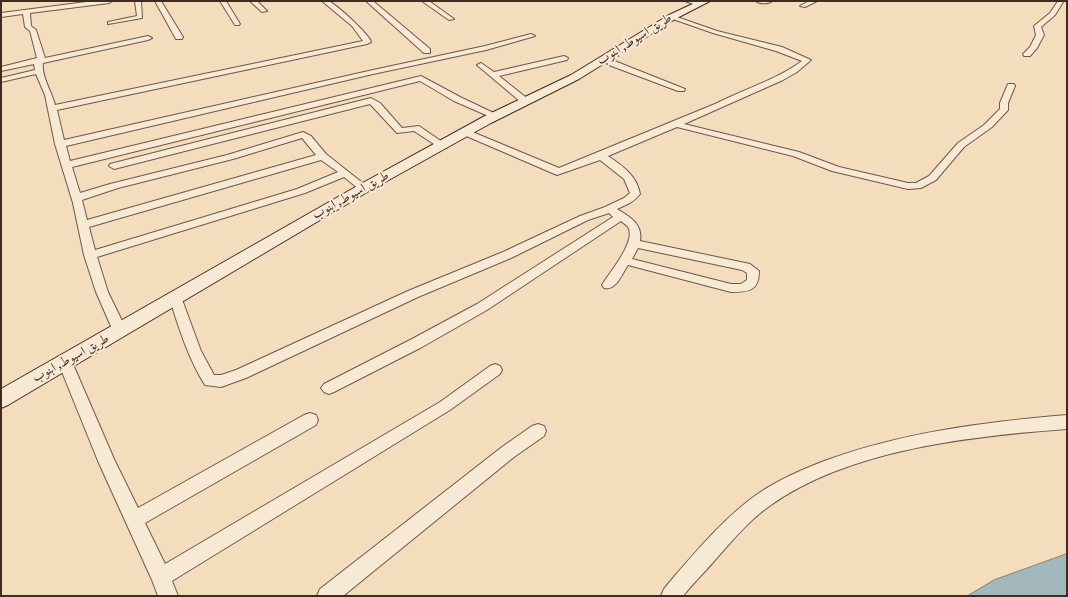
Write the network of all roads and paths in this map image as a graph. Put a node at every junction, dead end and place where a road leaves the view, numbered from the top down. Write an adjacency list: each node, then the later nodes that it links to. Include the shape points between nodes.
1 (138, 1): 23 (street, via 140,17)
2 (158, 1): 26 (street)
3 (223, 1): 24 (street)
4 (253, 1): 19 (street)
5 (325, 1): 40 (street, via 354,25 367,42)
6 (369, 1): 28 (street)
7 (424, 1): 22 (street)
8 (759, 1): 9 (street)
9 (769, 1)
10 (814, 1): 17 (street)
11 (1056, 1): 14 (street)
12 (88, 2): 15 (street); 18 (street)
13 (698, 2): 21 (street, طريق اسيوط, ابنوب)
14 (1060, 2): 16 (street); 29 (street, via 1053,14 1037,26 1040,35)
15 (105, 3)
16 (1067, 3)
17 (803, 6)
18 (26, 11): 20 (street); 33 (street, via 28,26 34,30 41,58)
19 (264, 11)
20 (1, 15)
21 (672, 17): 31 (street, طريق اسيوط, ابنوب); 42 (street, via 807,60 780,78)
22 (451, 20)
23 (110, 23)
24 (237, 24)
25 (531, 36): 44 (street)
26 (179, 37)
27 (148, 38): 33 (street)
28 (427, 51)
29 (1027, 54)
30 (564, 58): 35 (street)
31 (604, 60): 38 (street); 39 (street, طريق اسيوط, ابنوب)
32 (481, 65): 35 (street)
33 (39, 66): 34 (street); 36 (street); 40 (street)
34 (1, 68)
35 (492, 75): 39 (street)
36 (1, 80)
37 (1011, 86): 42 (street, via 1004,110 961,146 944,163 939,173 918,186 908,186 836,169 796,154)
38 (681, 89)
39 (526, 101): 41 (street, طريق اسيوط, ابنوب)
40 (52, 108): 44 (street)
41 (496, 116): 43 (street, طريق اسيوط, ابنوب); 48 (street, via 451,96 421,78)
42 (676, 124): 47 (street)
43 (467, 133): 45 (street, طريق اسيوط, ابنوب); 47 (street, via 558,172)
44 (60, 144): 48 (street)
45 (443, 146): 49 (street, via 416,128 400,131 371,100); 51 (street, طريق اسيوط, ابنوب)
46 (323, 156): 50 (street); 52 (street, via 307,136 303,135); 54 (street)
47 (601, 156): 53 (street, via 621,170 632,181 635,189 633,197)
48 (67, 165): 52 (street)
49 (114, 166)
50 (345, 172): 51 (street); 56 (street, via 301,191)
51 (364, 188): 59 (street, طريق اسيوط, ابنوب)
52 (76, 198): 54 (street)
53 (615, 213): 55 (street, via 635,229); 59 (street, via 584,218 507,255 413,294 221,381 210,381 205,375); 63 (street, via 538,272 466,316)
54 (82, 225): 56 (street)
55 (633, 243): 57 (street); 57 (street, via 746,267 753,271 753,282 743,288 731,288)
56 (90, 255): 60 (street, via 102,292)
57 (626, 261): 58 (street)
58 (608, 285)
59 (175, 298): 60 (street, طريق اسيوط, ابنوب)
60 (120, 331): 61 (street, طريق اسيوط, ابنوب)
61 (65, 362): 64 (street, طريق اسيوط, ابنوب); 68 (street, via 106,461)
62 (495, 370): 69 (street, via 445,406)
63 (329, 388)
64 (1, 395)
65 (310, 420): 68 (street)
66 (1067, 422): 72 (street, via 971,431 886,448 841,462 804,478 777,491 739,519)
67 (538, 431): 71 (street)
68 (134, 520): 69 (street)
69 (161, 577): 70 (street)
70 (168, 596)
71 (326, 596)
72 (671, 596)

